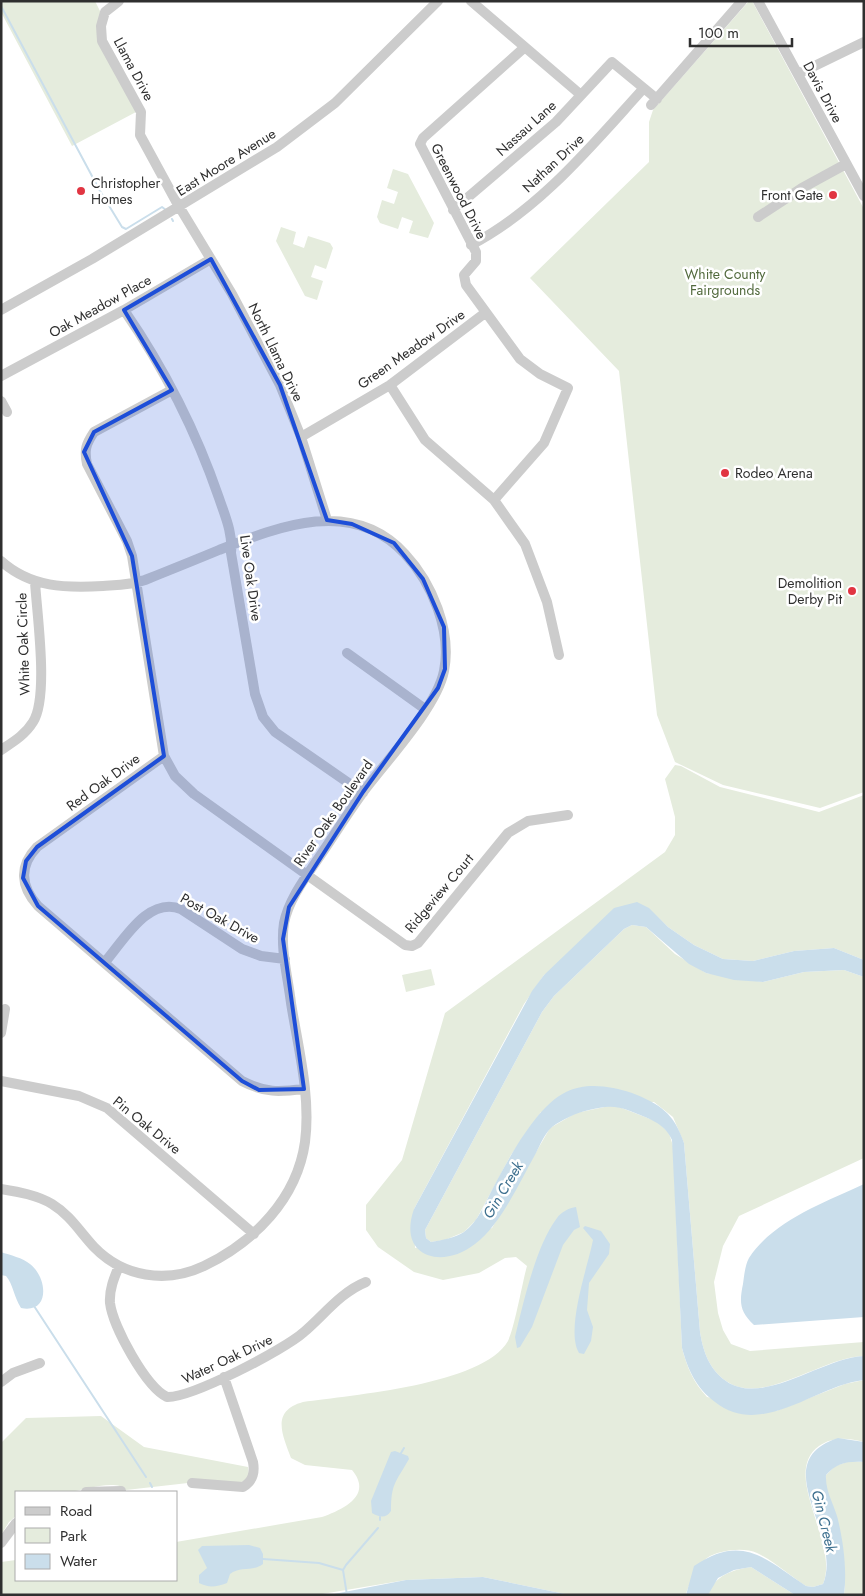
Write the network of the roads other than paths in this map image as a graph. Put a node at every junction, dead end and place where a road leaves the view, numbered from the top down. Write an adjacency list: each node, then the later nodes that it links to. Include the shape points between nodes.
1 (119, 1): 13 (street, Llama Drive, via 105,12 101,26 102,41 141,112 140,135)
2 (438, 1): 13 (street, East Moore Avenue, via 316,118 271,151)
3 (471, 1): 7 (street)
4 (742, 1): 9 (street, via 654,102)
5 (758, 1): 8 (street, Davis Drive)
6 (864, 42): 8 (street)
7 (525, 47): 10 (street); 14 (street, Greenwood Drive, via 422,138 420,144)
8 (798, 74): 11 (street, Davis Drive)
9 (643, 89): 10 (street, Nassau Lane, via 612,62); 16 (street, Nathan Drive, via 574,165 499,230)
10 (581, 95): 14 (street, Nassau Lane, via 556,122)
11 (846, 164): 12 (street, Davis Drive); 15 (street)
12 (864, 196)
13 (180, 207): 17 (street, North Llama Drive); 18 (street, East Moore Avenue)
14 (453, 210): 16 (street, Greenwood Drive)
15 (758, 217)
16 (471, 245): 20 (street, Greenwood Drive, via 476,252 476,261 464,275 464,280)
17 (211, 259): 19 (street, Oak Meadow Place); 26 (street, North Llama Drive, via 280,386)
18 (1, 310)
19 (124, 310): 21 (street, Oak Meadow Place); 23 (street, Live Oak Drive)
20 (485, 313): 22 (street, Green Meadow Drive); 27 (street, Greenwood Drive, via 520,359 530,368 568,388 544,443)
21 (1, 376)
22 (390, 384): 26 (street, Green Meadow Drive); 27 (street, via 425,440)
23 (172, 390): 29 (street, Live Oak Drive, via 198,442); 32 (street, via 94,432 84,452 87,464 127,541)
24 (1, 401): 25 (street)
25 (7, 412)
26 (301, 437): 28 (street, North Llama Drive)
27 (494, 500): 34 (street, via 530,554 547,602)
28 (326, 520): 29 (street, River Oaks Boulevard, via 298,522); 35 (street, River Oaks Boulevard, via 352,524 394,542 423,580 444,627 446,644 445,669)
29 (232, 545): 32 (street, River Oaks Boulevard); 38 (street, Live Oak Drive, via 255,694 263,717 275,732)
30 (1, 561): 31 (street, River Oaks Boulevard)
31 (35, 582): 32 (street, River Oaks Boulevard, via 74,588); 36 (street, White Oak Circle, via 41,695 34,721 23,734)
32 (135, 584): 37 (street)
33 (347, 653): 35 (street)
34 (559, 655)
35 (426, 709): 38 (street, River Oaks Boulevard)
36 (1, 750)
37 (164, 756): 40 (street, via 175,776 194,794); 42 (street, Red Oak Drive, via 38,847 30,854 23,870 25,887 33,900)
38 (363, 793): 40 (street, River Oaks Boulevard)
39 (568, 815): 40 (street, Ridgeview Court, via 528,821 508,833 418,943 412,946 405,945)
40 (306, 876): 41 (street, River Oaks Boulevard, via 284,923)
41 (285, 959): 42 (street, Post Oak Drive, via 242,950 181,909 161,906 151,911); 46 (street, River Oaks Boulevard)
42 (105, 962): 46 (street, Red Oak Drive, via 242,1081 259,1090)
43 (5, 1009): 44 (street)
44 (1, 1033)
45 (1, 1081): 48 (street, Pin Oak Drive, via 79,1096 107,1108)
46 (304, 1089): 48 (street, River Oaks Boulevard, via 305,1143 294,1180 269,1220)
47 (1, 1189): 49 (street, River Oaks Boulevard, via 29,1194 53,1204 96,1248)
48 (254, 1234): 49 (street, River Oaks Boulevard, via 203,1267 182,1274 159,1277)
49 (119, 1266): 52 (street, Water Oak Drive, via 111,1292 112,1316 118,1332 153,1388 175,1398)
50 (366, 1282): 52 (street, Water Oak Drive, via 352,1288 288,1344)
51 (40, 1363): 53 (street)
52 (224, 1377): 54 (street, via 253,1462 253,1476 242,1487)
53 (1, 1382)
54 (192, 1483)
55 (15, 1524): 56 (street)
56 (1, 1543)

